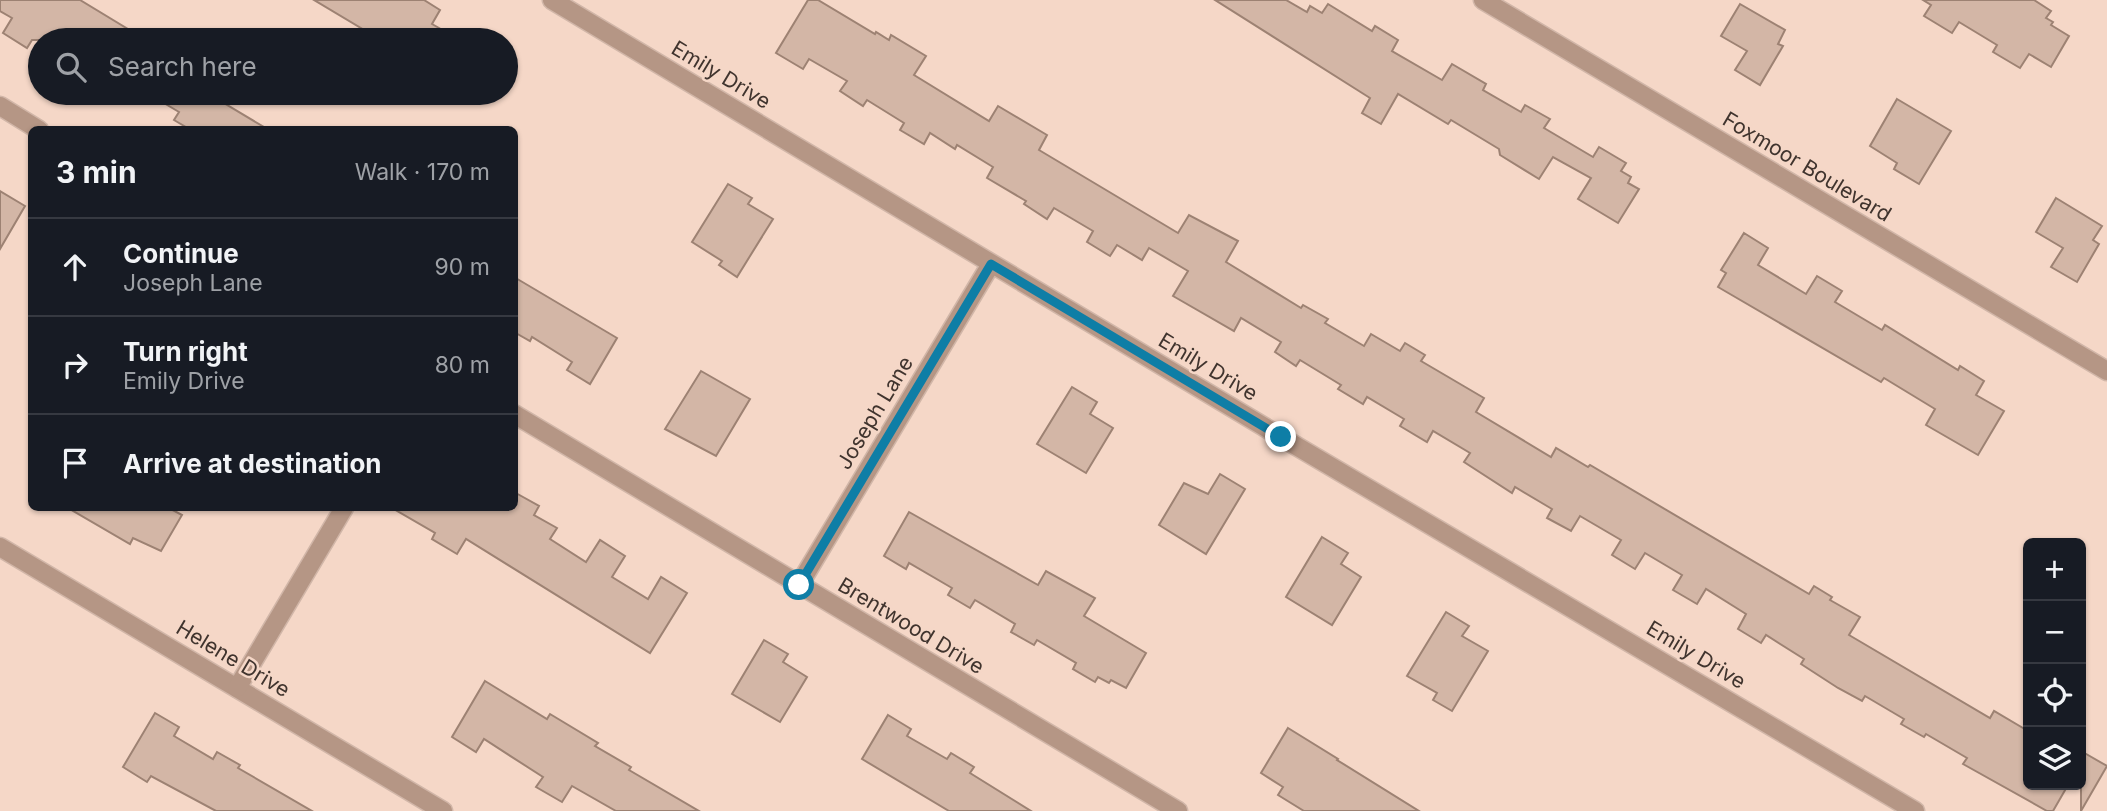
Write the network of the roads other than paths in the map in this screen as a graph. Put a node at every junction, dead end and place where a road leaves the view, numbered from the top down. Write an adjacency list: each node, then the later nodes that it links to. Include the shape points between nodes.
1 (552, 0): 5 (street, Emily Drive)
2 (1483, 0): 6 (street, Foxmoor Boulevard)
3 (0, 106): 4 (street)
4 (32, 126)
5 (991, 264): 10 (street, Joseph Lane); 14 (street, Emily Drive)
6 (2107, 371)
7 (518, 416): 10 (street, Brentwood Drive)
8 (342, 511): 11 (street)
9 (0, 547): 11 (street, Helene Drive)
10 (799, 585): 13 (street, Brentwood Drive)
11 (237, 688): 12 (street, Helene Drive)
12 (443, 811)
13 (1178, 811)
14 (1915, 811)

